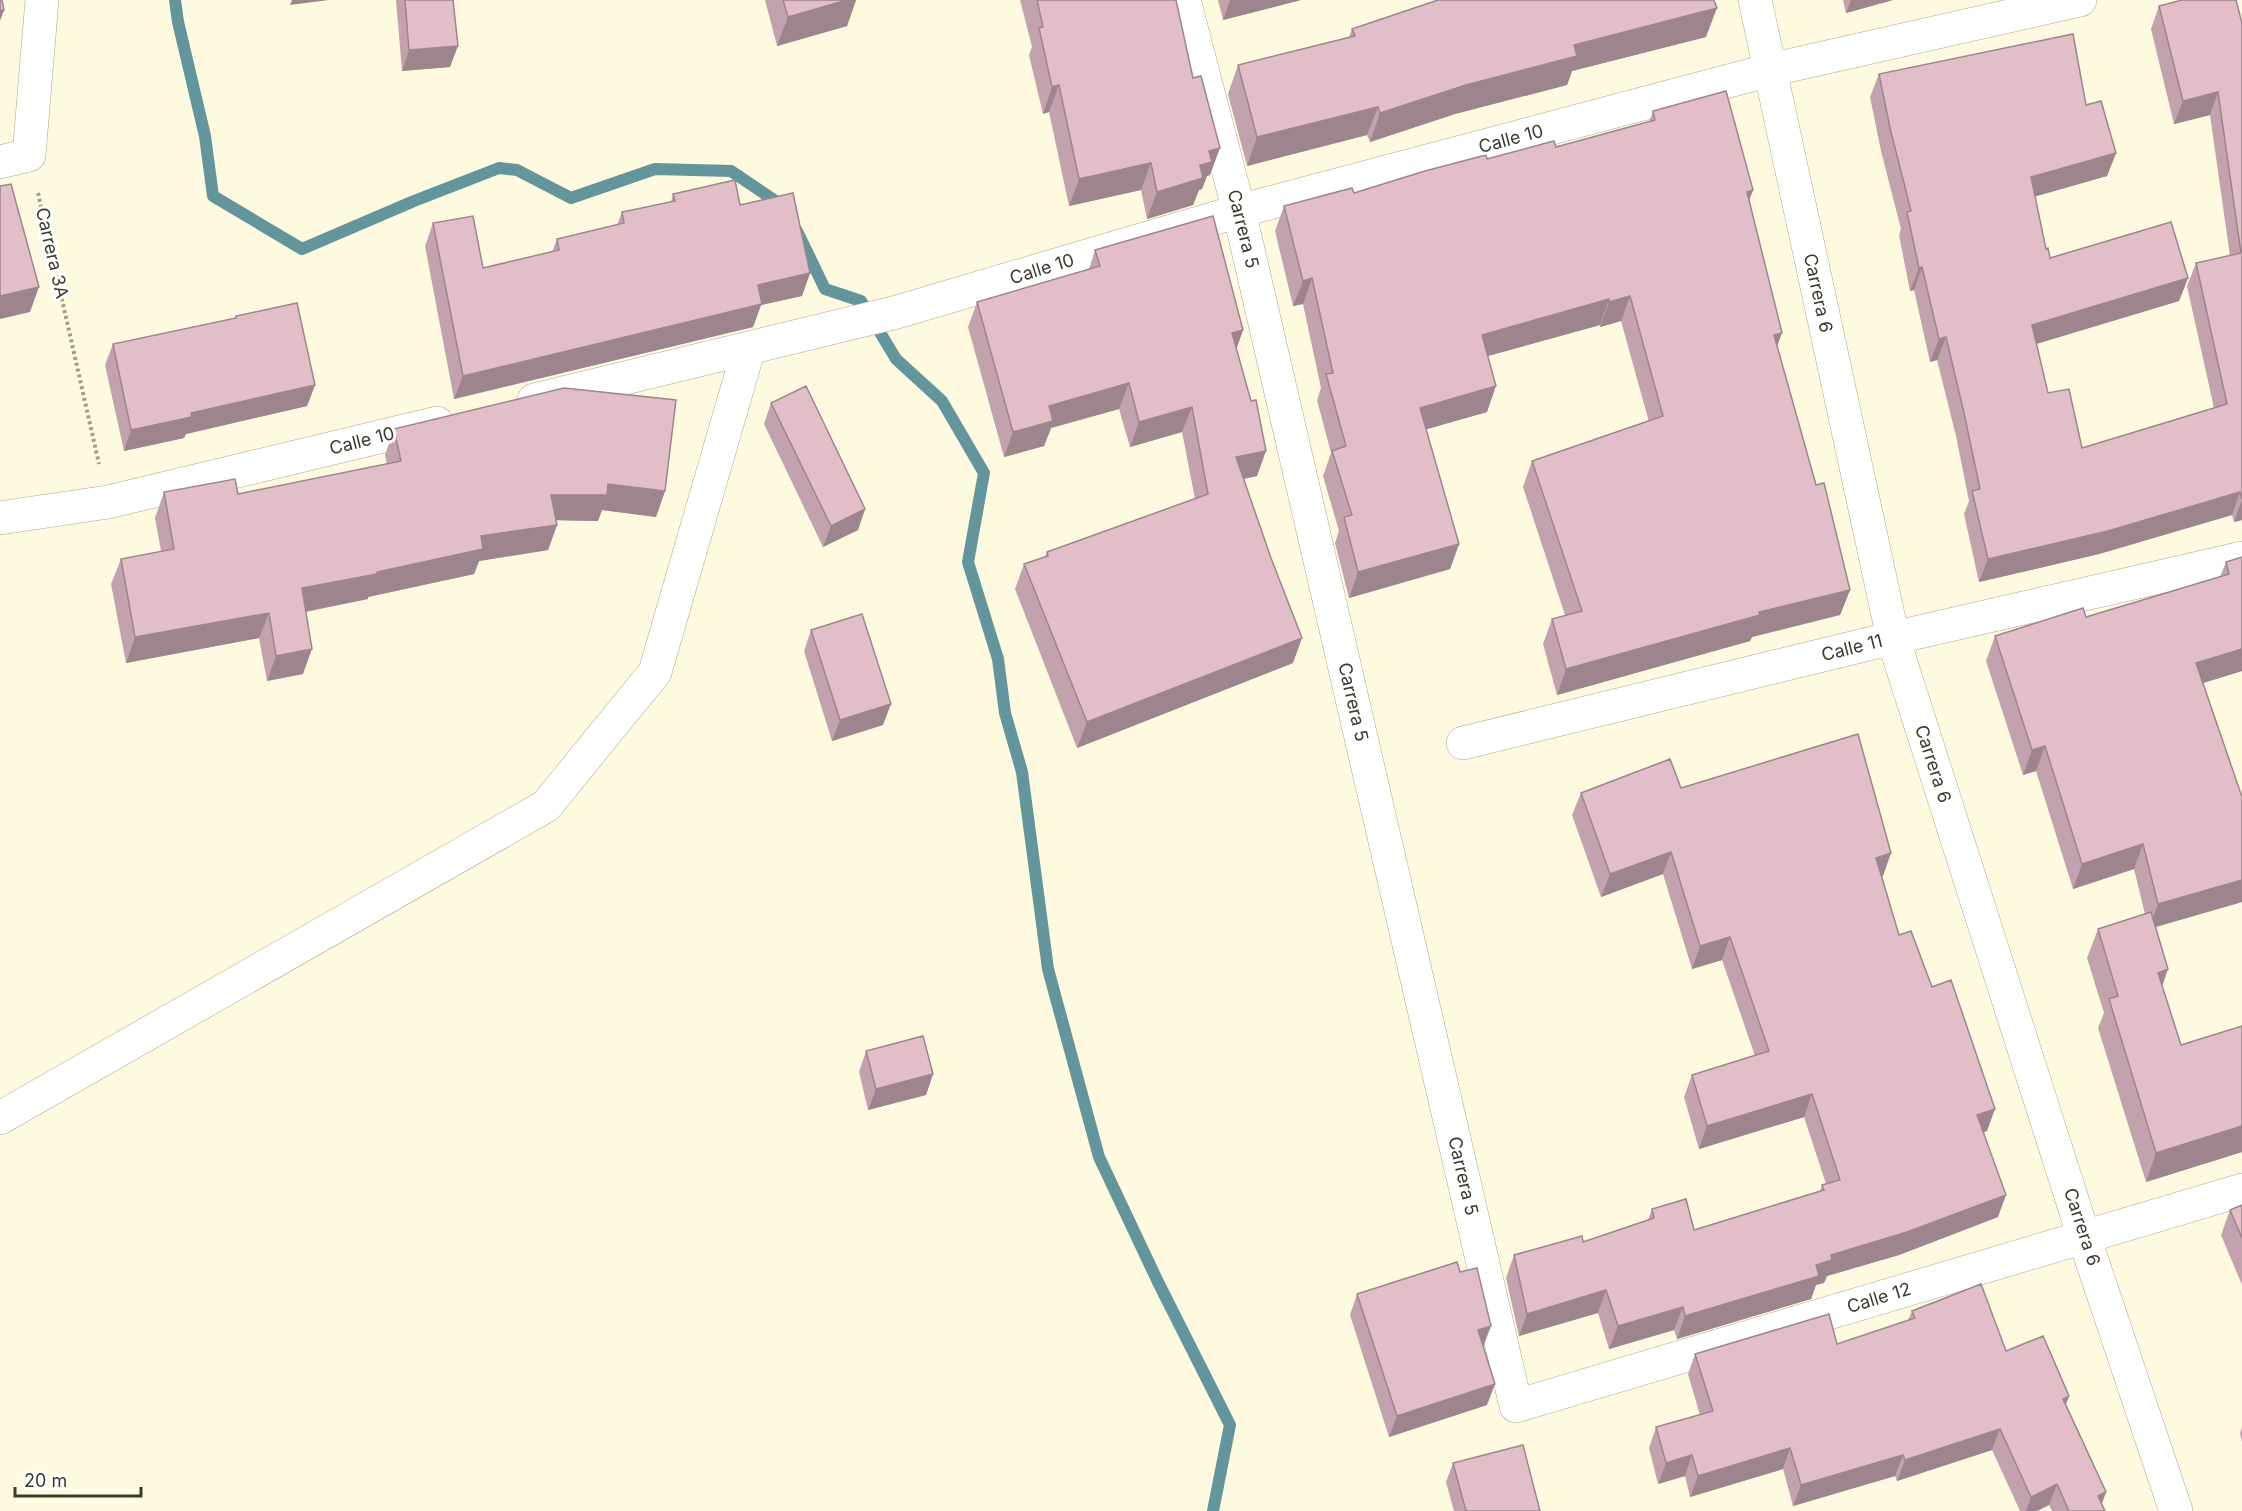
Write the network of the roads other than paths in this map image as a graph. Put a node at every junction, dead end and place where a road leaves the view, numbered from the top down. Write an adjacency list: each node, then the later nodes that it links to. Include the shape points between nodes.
1 (42, 0): 6 (street)
2 (1184, 0): 7 (street, Carrera 5)
3 (1755, 0): 5 (street, Carrera 6)
4 (2080, 0): 5 (street, Calle 10)
5 (1770, 70): 7 (street, Calle 10); 13 (street, Carrera 6)
6 (15, 158)
7 (1239, 211): 8 (street, Calle 10, via 897,312); 18 (street, Carrera 5)
8 (749, 348): 9 (street, Calle 10); 15 (street, via 655,672 546,806)
9 (505, 407)
10 (470, 415): 11 (street, Calle 10, via 108,502)
11 (0, 518)
12 (2242, 558): 13 (street, Calle 11)
13 (1893, 638): 14 (street, Calle 11); 17 (street, Carrera 6)
14 (1463, 742)
15 (0, 1118)
16 (2242, 1190): 17 (street, Calle 12)
17 (2084, 1237): 18 (street, Calle 12); 19 (street, Carrera 6)
18 (1516, 1406)
19 (2176, 1511)

